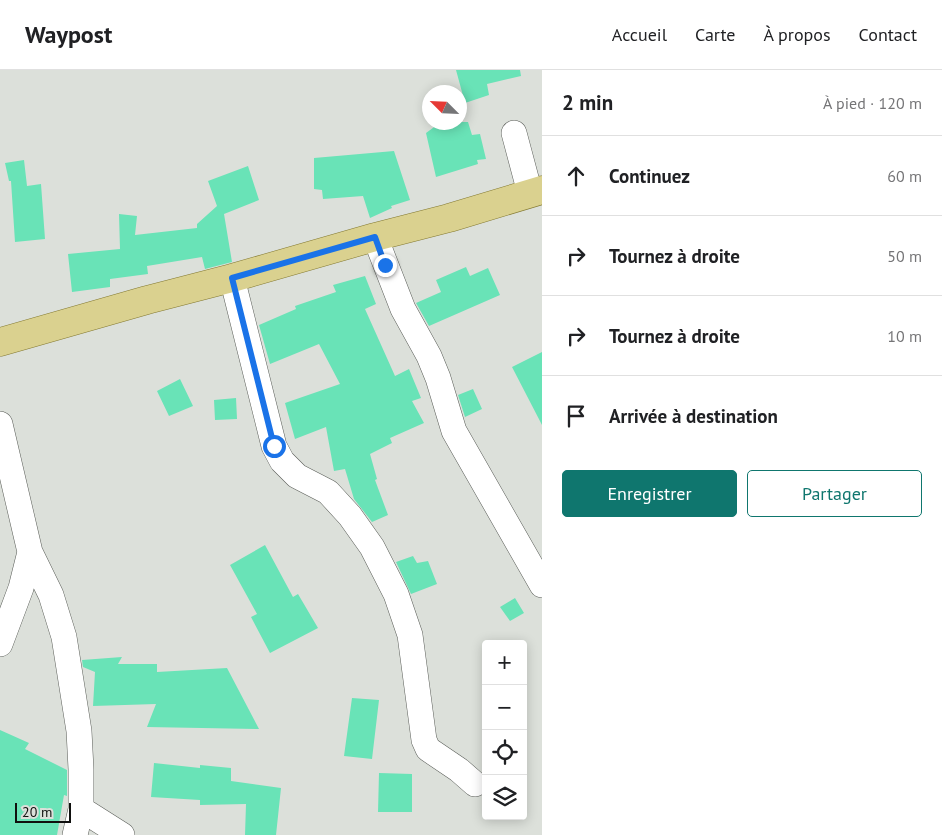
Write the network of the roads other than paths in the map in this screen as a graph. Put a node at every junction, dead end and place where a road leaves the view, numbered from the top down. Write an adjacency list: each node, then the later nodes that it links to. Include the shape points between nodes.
1 (514, 133): 2 (street)
2 (536, 192): 3 (main road)
3 (375, 237): 4 (main road); 8 (street, via 403,309 435,370 454,431)
4 (232, 278): 5 (main road); 10 (street, via 274,446 296,476 328,492 372,547 396,594 410,635 424,740 428,749)
5 (0, 342)
6 (0, 424): 7 (street)
7 (30, 552): 9 (street, via 21,588); 11 (street, via 51,595 64,637 79,731)
8 (542, 585)
9 (0, 644)
10 (475, 784)
11 (81, 809): 12 (street); 13 (street)
12 (75, 835)
13 (122, 835)

